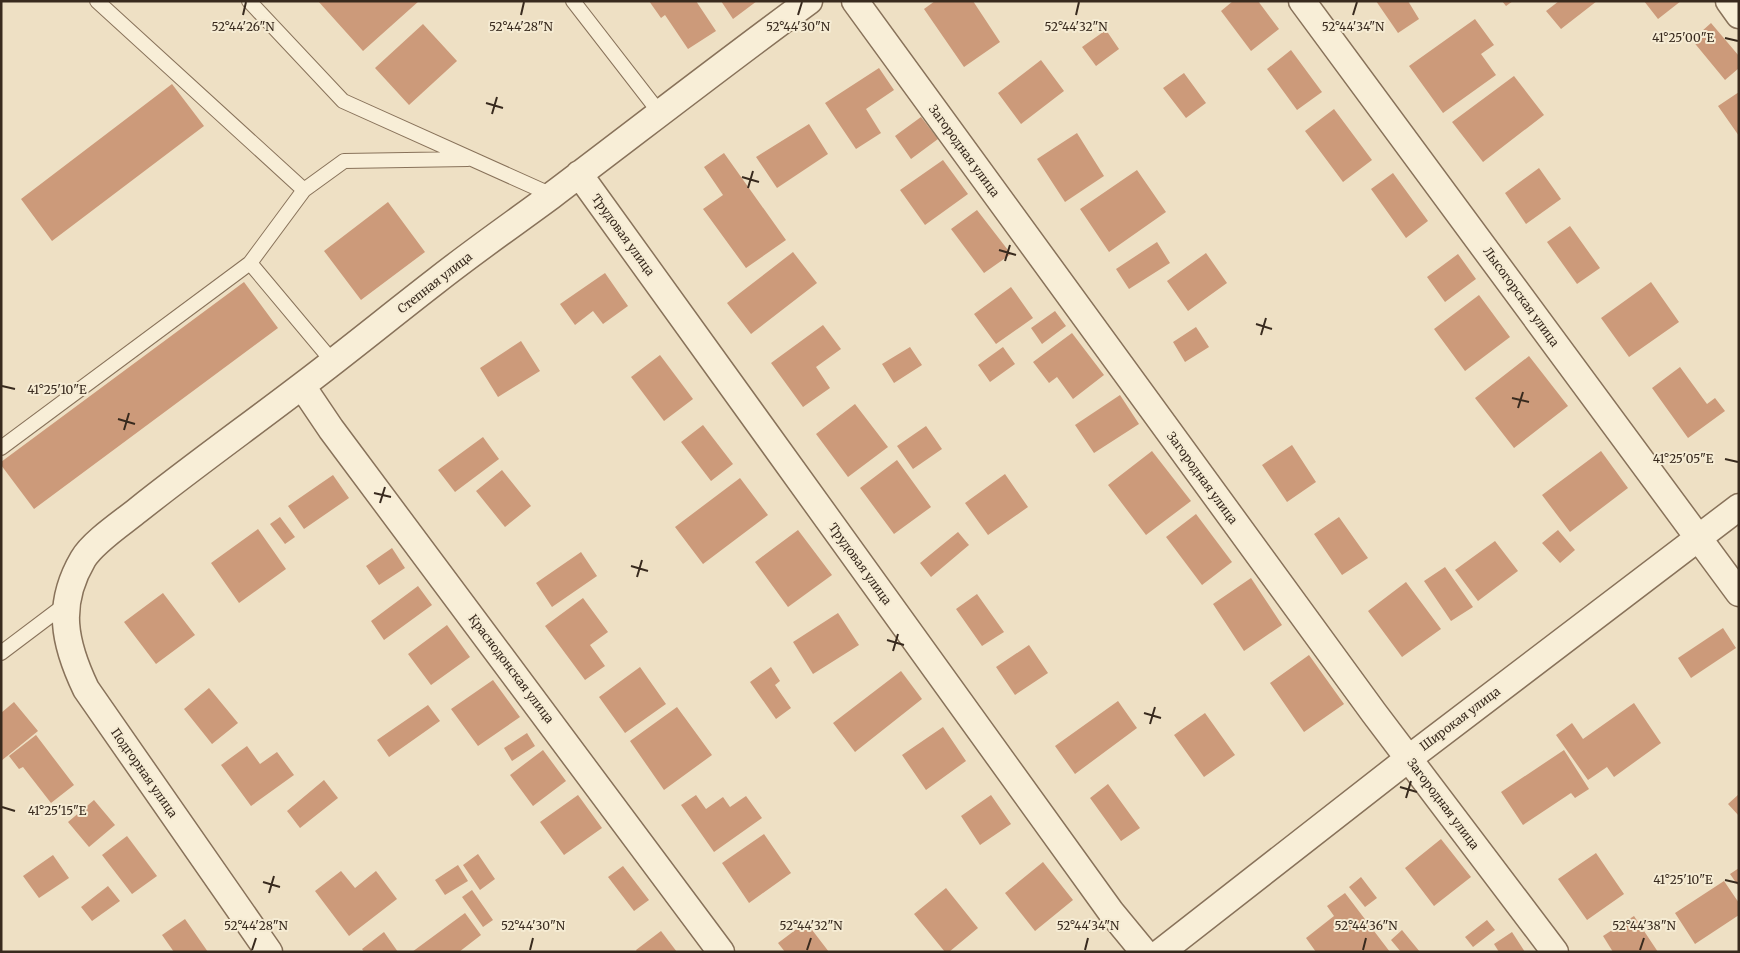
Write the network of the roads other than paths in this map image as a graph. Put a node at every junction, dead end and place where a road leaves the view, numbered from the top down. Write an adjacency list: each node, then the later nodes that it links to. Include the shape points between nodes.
1 (97, 1): 12 (lane)
2 (249, 1): 10 (lane, via 343,101)
3 (573, 1): 9 (lane)
4 (809, 1): 9 (street, Степная улица)
5 (855, 1): 24 (street, Загородная улица)
6 (1302, 1): 19 (street, Лысогорская улица)
7 (1729, 1): 8 (street)
8 (1739, 15)
9 (659, 112): 11 (street, Степная улица)
10 (472, 159): 12 (lane, via 344,161); 13 (lane)
11 (579, 174): 13 (street, Степная улица); 27 (street, Трудовая улица)
12 (304, 190): 14 (lane)
13 (552, 195): 15 (street, Степная улица)
14 (250, 263): 15 (lane); 17 (lane)
15 (333, 362): 16 (street, Степная улица)
16 (302, 386): 20 (street, Степная улица, via 104,537 84,556); 26 (street, Краснодонская улица)
17 (1, 448)
18 (1739, 507): 19 (street, Широкая улица)
19 (1698, 539): 21 (street, Лысогорская улица); 24 (street, Широкая улица)
20 (73, 578): 22 (street, Подгорная улица)
21 (1739, 593)
22 (66, 604): 23 (lane); 25 (street, Подгорная улица, via 65,631 73,663 86,689)
23 (1, 653)
24 (1408, 759): 28 (street, Широкая улица); 29 (street, Загородная улица)
25 (269, 952)
26 (721, 952)
27 (1144, 952)
28 (1161, 952)
29 (1555, 952)

